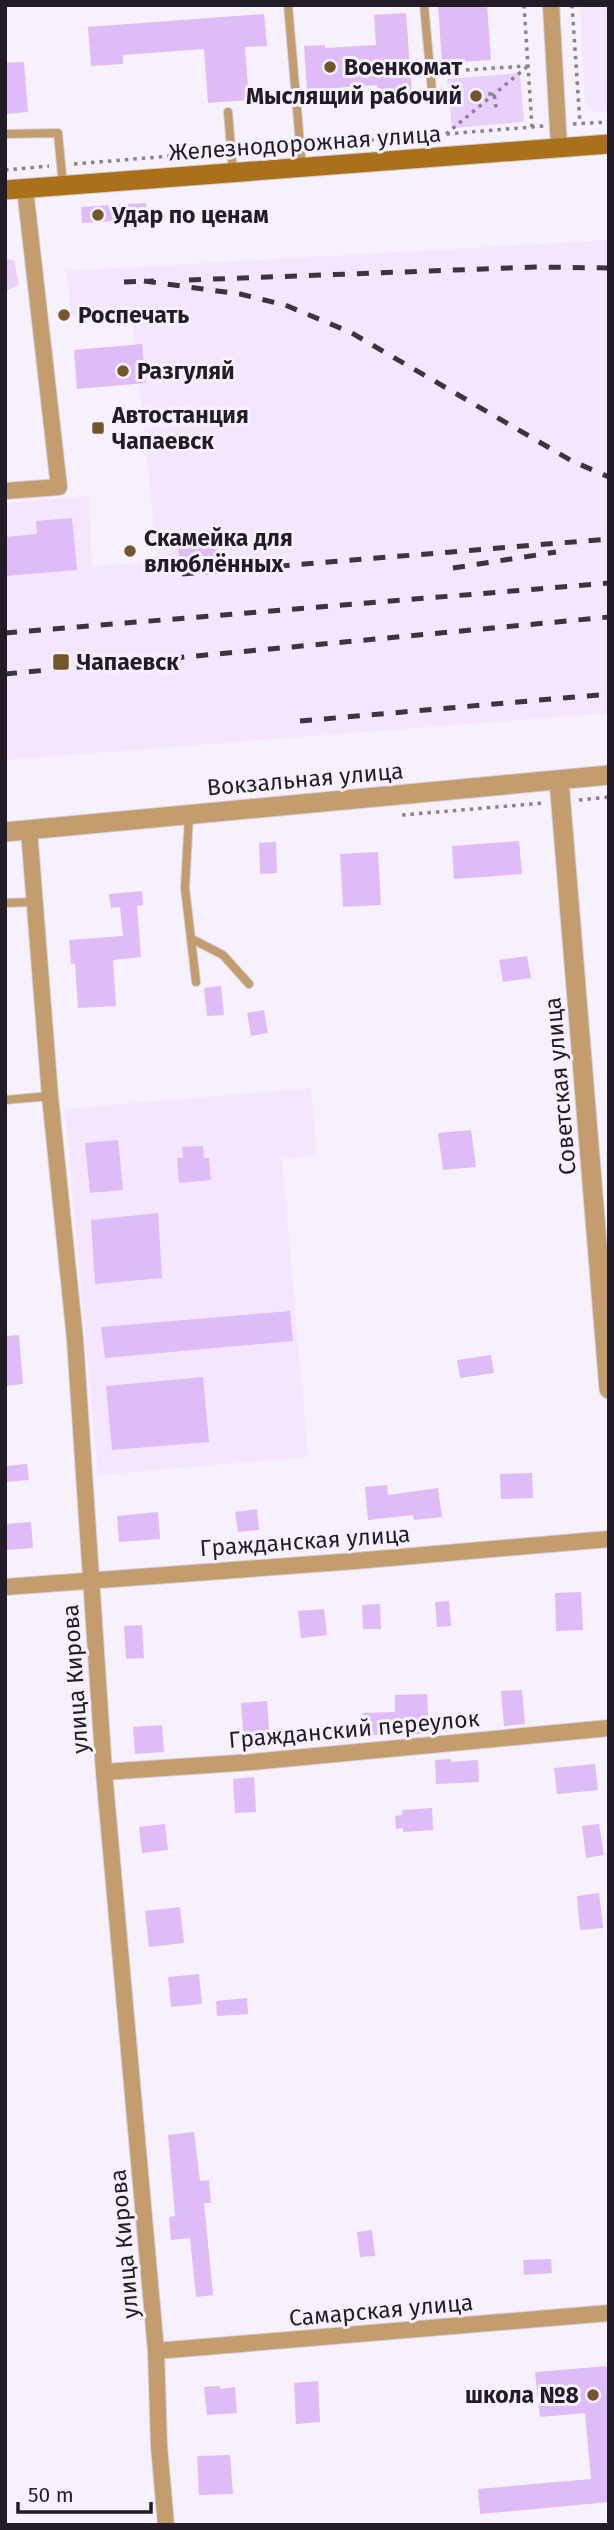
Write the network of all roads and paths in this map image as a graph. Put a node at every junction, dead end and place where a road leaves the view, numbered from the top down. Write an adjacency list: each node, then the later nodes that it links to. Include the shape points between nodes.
1 (288, 5): 19 (lane)
2 (424, 5): 8 (lane)
3 (524, 5): 6 (path)
4 (551, 5): 18 (street)
5 (572, 5): 13 (path)
6 (528, 66): 7 (path); 9 (path); 14 (path)
7 (466, 70)
8 (432, 91)
9 (494, 93): 10 (path); 11 (path); 16 (path)
10 (480, 96)
11 (496, 108)
12 (228, 112): 20 (lane)
13 (580, 123)
14 (532, 127)
15 (5, 134): 21 (lane, via 58,133)
16 (445, 134)
17 (609, 144): 18 (main road, Железнодорожная улица)
18 (559, 147): 19 (main road, Железнодорожная улица)
19 (302, 167): 20 (main road, Железнодорожная улица)
20 (233, 173): 21 (main road, Железнодорожная улица)
21 (63, 186): 22 (main road, Железнодорожная улица)
22 (15, 189): 23 (street, via 59,486)
23 (5, 492)
24 (609, 775): 25 (street, Вокзальная улица)
25 (559, 780): 26 (street, Вокзальная улица); 36 (street, Советская улица)
26 (189, 815): 27 (street, Вокзальная улица); 31 (lane, via 185,888)
27 (29, 830): 28 (street, Вокзальная улица); 29 (street, улица Кирова)
28 (5, 832)
29 (34, 902): 30 (lane); 34 (street, улица Кирова)
30 (5, 903)
31 (192, 939): 32 (lane); 33 (lane, via 223,955)
32 (196, 982)
33 (249, 984)
34 (50, 1096): 35 (lane); 38 (street, улица Кирова, via 75,1339)
35 (5, 1100)
36 (609, 1389)
37 (609, 1539): 38 (street, Гражданская улица)
38 (92, 1580): 39 (street, Гражданская улица); 41 (street, улица Кирова)
39 (5, 1587)
40 (609, 1728): 41 (street, Гражданский переулок)
41 (104, 1772): 43 (street, улица Кирова)
42 (609, 2313): 43 (street, Самарская улица)
43 (156, 2351): 44 (street, улица Кирова)
44 (166, 2525)

